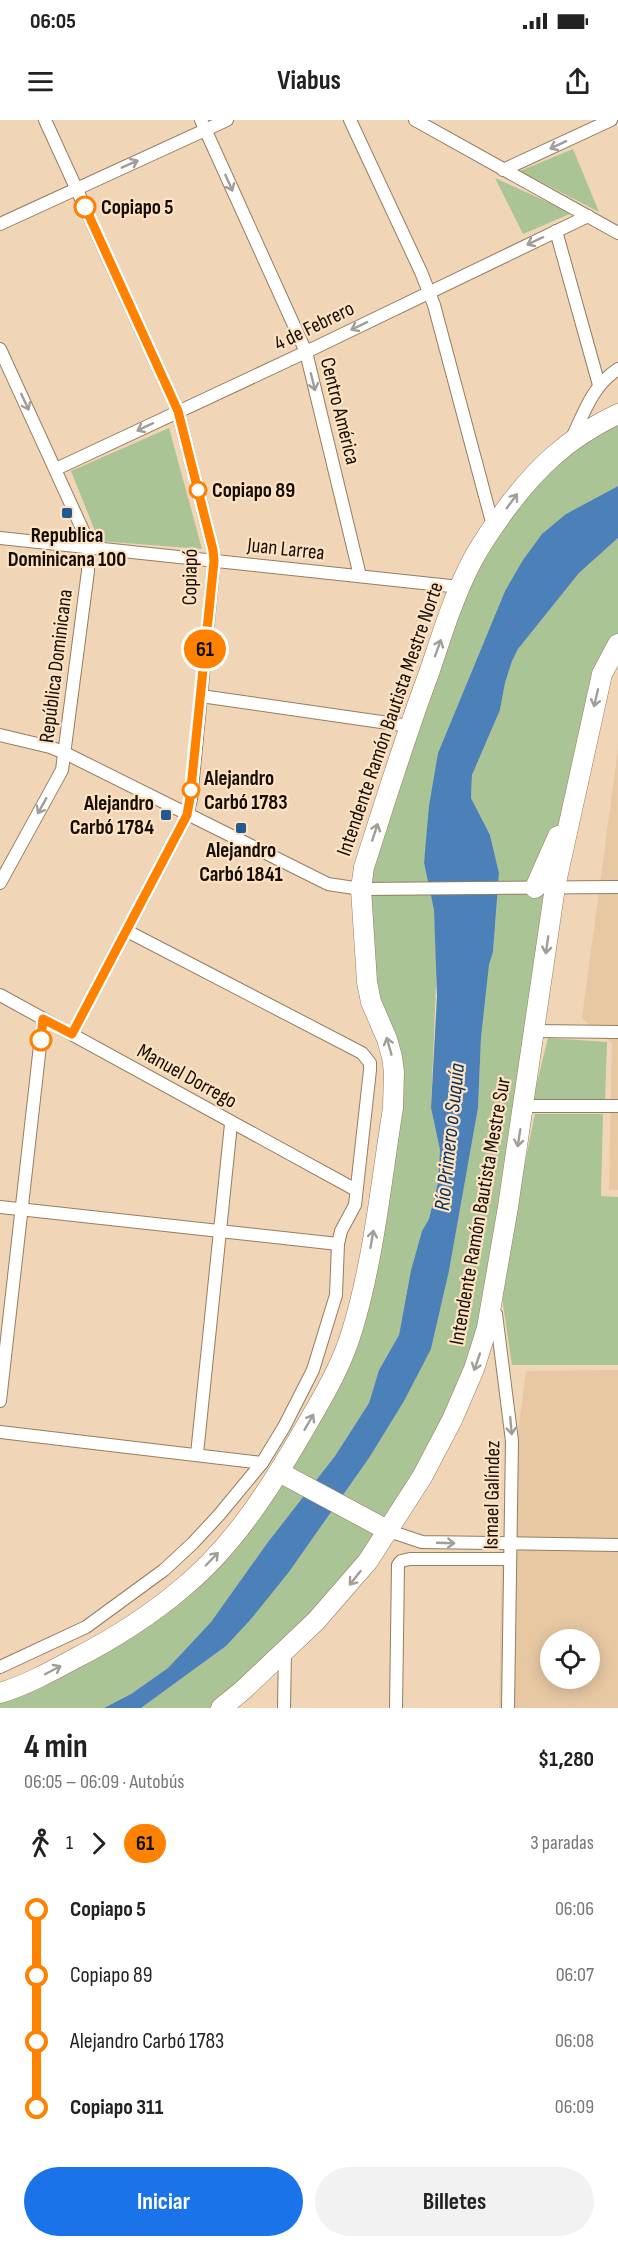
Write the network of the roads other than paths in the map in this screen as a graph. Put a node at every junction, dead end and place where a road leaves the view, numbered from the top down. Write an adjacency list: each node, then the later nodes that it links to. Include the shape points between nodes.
1 (45, 120): 8 (street, Copiapó)
2 (227, 120): 6 (street)
3 (350, 120): 13 (street)
4 (415, 120): 7 (street)
5 (611, 120): 7 (street, one-way to 7)
6 (203, 125): 8 (street, one-way to 6); 15 (street, Centro América, one-way to 15)
7 (503, 170): 9 (street)
8 (76, 188): 10 (street); 18 (street, Copiapó)
9 (588, 216): 11 (street, 4 de Febrero); 12 (street)
10 (0, 224)
11 (556, 231): 13 (street, 4 de Febrero, one-way to 13); 17 (street)
12 (618, 233)
13 (429, 292): 15 (street, 4 de Febrero, one-way to 15); 22 (street)
14 (0, 349): 21 (street, República Dominicana, one-way to 21)
15 (306, 352): 18 (street, 4 de Febrero); 26 (street, Centro América, one-way to 26)
16 (618, 369): 17 (street)
17 (598, 385): 20 (street)
18 (178, 411): 21 (street, 4 de Febrero, one-way to 21); 25 (street, Copiapó)
19 (618, 414): 20 (main road, Intendente Ramón Bautista Mestre Norte)
20 (571, 441): 22 (main road, Intendente Ramón Bautista Mestre Norte, one-way to 20, via 525,483)
21 (56, 469): 24 (street, República Dominicana)
22 (493, 526): 27 (main road, Intendente Ramón Bautista Mestre Norte)
23 (0, 537): 24 (street, Juan Larrea)
24 (88, 548): 25 (street, Juan Larrea); 32 (street, República Dominicana)
25 (214, 561): 26 (street, Juan Larrea); 29 (street, Copiapó)
26 (360, 576): 27 (street, Juan Larrea)
27 (460, 587): 30 (main road, Intendente Ramón Bautista Mestre Norte, one-way to 27)
28 (618, 644): 33 (main road, Intendente Ramón Bautista Mestre Sur, one-way to 33, via 602,674)
29 (201, 696): 30 (street); 34 (street, Copiapó)
30 (409, 726): 39 (main road, Intendente Ramón Bautista Mestre Norte, one-way to 30, via 364,867)
31 (0, 735): 32 (street)
32 (65, 753): 34 (street); 35 (street, República Dominicana, one-way to 35, via 62,770)
33 (572, 804): 36 (main road, Intendente Ramón Bautista Mestre Sur); 38 (main road)
34 (187, 815): 39 (street, via 328,884); 40 (street, Copiapó)
35 (0, 883)
36 (555, 887): 37 (street); 38 (street); 43 (main road, Intendente Ramón Bautista Mestre Sur, one-way to 43)
37 (618, 887)
38 (526, 888): 39 (street)
39 (361, 889): 59 (main road, Intendente Ramón Bautista Mestre Norte, one-way to 39, via 330,1384 352,1332 368,1266 393,1108 392,1057 367,982)
40 (127, 931): 45 (street, Copiapó); 49 (street, via 362,1053 369,1063)
41 (0, 995): 42 (street, Manuel Dorrego)
42 (43, 1019): 45 (street, Manuel Dorrego); 51 (street)
43 (535, 1031): 44 (street); 46 (main road, Intendente Ramón Bautista Mestre Sur)
44 (618, 1032)
45 (72, 1034): 48 (street, Manuel Dorrego)
46 (524, 1106): 47 (street); 54 (main road, Intendente Ramón Bautista Mestre Sur, one-way to 54)
47 (618, 1106)
48 (231, 1124): 49 (street, Manuel Dorrego); 52 (street)
49 (356, 1191): 53 (street, via 355,1205)
50 (0, 1208): 51 (street)
51 (21, 1210): 52 (street); 55 (street)
52 (221, 1233): 53 (street); 57 (street)
53 (338, 1244): 58 (street, via 336,1295 313,1370)
54 (495, 1285): 60 (main road, Intendente Ramón Bautista Mestre Sur, one-way to 60, via 482,1346 463,1397 422,1477); 61 (street, Ismael Galíndez, one-way to 61, via 496,1321 512,1429)
55 (0, 1401)
56 (0, 1432): 57 (street)
57 (197, 1454): 58 (street)
58 (262, 1463): 65 (street, via 193,1544 126,1599 86,1627)
59 (279, 1473): 60 (main road); 66 (main road, Intendente Ramón Bautista Mestre Norte, one-way to 59, via 92,1650 181,1589 234,1534)
60 (383, 1527): 61 (street, one-way to 61, via 422,1542); 64 (main road, Intendente Ramón Bautista Mestre Sur, one-way to 64, via 348,1586)
61 (510, 1545): 62 (street); 63 (street, Ismael Galíndez)
62 (618, 1545)
63 (510, 1558): 69 (street, via 401,1561); 70 (street, Ismael Galíndez)
64 (285, 1650): 67 (main road, Intendente Ramón Bautista Mestre Sur); 68 (street)
65 (0, 1667)
66 (0, 1693)
67 (221, 1708)
68 (284, 1708)
69 (396, 1708)
70 (508, 1708)

